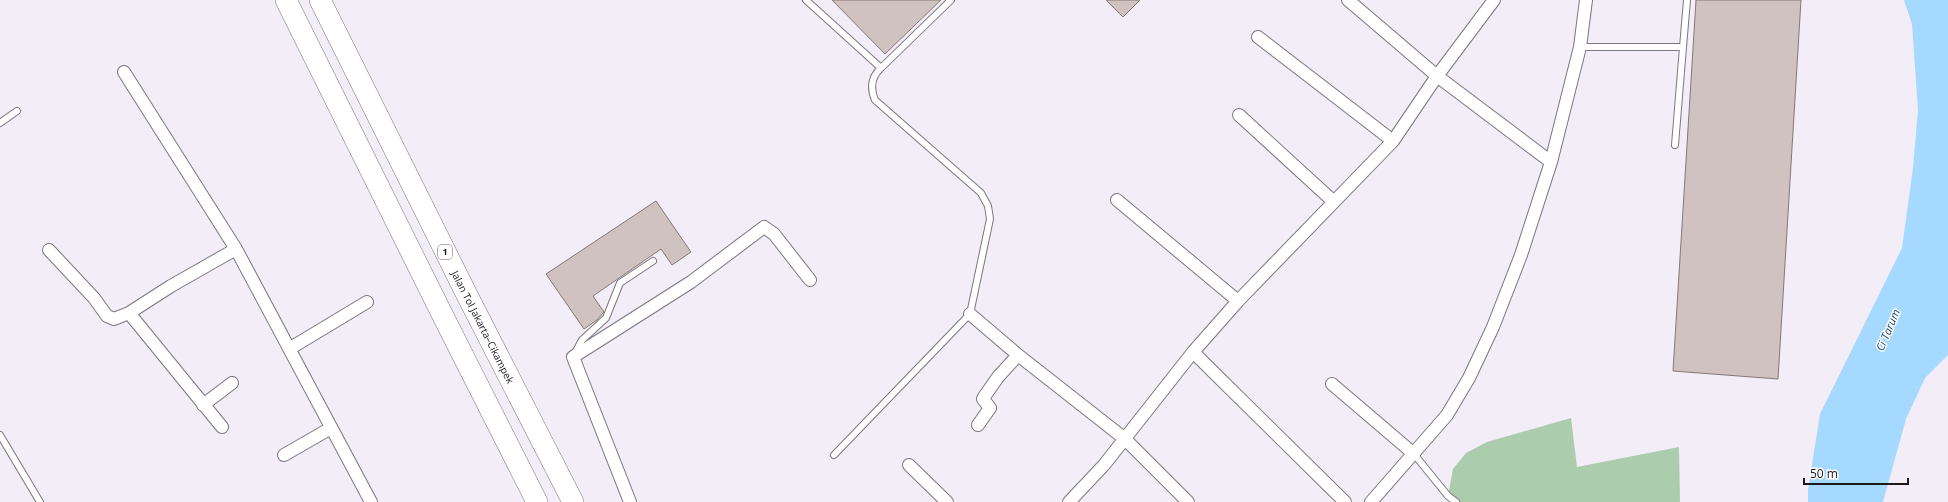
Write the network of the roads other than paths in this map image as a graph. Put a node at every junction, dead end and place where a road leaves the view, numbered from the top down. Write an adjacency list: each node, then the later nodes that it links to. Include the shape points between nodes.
1 (286, 0): 50 (highway)
2 (320, 0): 51 (highway, Jalan Tol Jakarta–Cikampek / 1)
3 (806, 0): 12 (lane)
4 (951, 0): 12 (lane)
5 (1348, 0): 14 (street)
6 (1586, 0): 10 (street)
7 (1687, 0): 11 (lane)
8 (1489, 2): 14 (street)
9 (1258, 37): 19 (street)
10 (1580, 48): 11 (lane); 21 (street)
11 (1683, 48): 20 (lane)
12 (881, 68): 31 (lane, via 874,74 872,92 875,100 981,193 988,206 990,219)
13 (124, 72): 24 (street)
14 (1437, 76): 19 (street); 21 (street)
15 (16, 111): 18 (lane)
16 (0, 114): 18 (lane)
17 (1239, 115): 23 (street)
18 (2, 121)
19 (1393, 141): 23 (street)
20 (1675, 145)
21 (1551, 162): 44 (street, via 1521,255 1493,327 1469,378 1447,414)
22 (1117, 200): 28 (street)
23 (1334, 202): 28 (street)
24 (236, 249): 30 (street); 32 (street)
25 (49, 250): 30 (street, via 94,298 107,316 114,319)
26 (653, 261): 35 (lane, via 620,283 606,318 582,340)
27 (810, 280): 35 (street, via 774,234 764,227 691,282)
28 (1238, 301): 33 (street)
29 (368, 302): 32 (street)
30 (129, 313): 38 (street)
31 (970, 314): 34 (street); 46 (lane)
32 (289, 349): 41 (street)
33 (1193, 352): 43 (street); 56 (street)
34 (1018, 356): 39 (street, via 984,397 990,408); 43 (street)
35 (574, 357): 52 (street)
36 (232, 383): 38 (street)
37 (1332, 384): 44 (street)
38 (203, 405): 40 (street)
39 (978, 425)
40 (222, 427)
41 (331, 428): 45 (street); 49 (street)
42 (0, 435): 48 (lane)
43 (1125, 438): 54 (street); 55 (street)
44 (1414, 454): 57 (street); 58 (lane, via 1448,496)
45 (284, 455)
46 (834, 455)
47 (909, 465): 53 (street)
48 (40, 502)
49 (371, 502)
50 (537, 502)
51 (573, 502)
52 (630, 502)
53 (947, 502)
54 (1069, 502)
55 (1188, 502)
56 (1345, 502)
57 (1371, 502)
58 (1456, 502)

